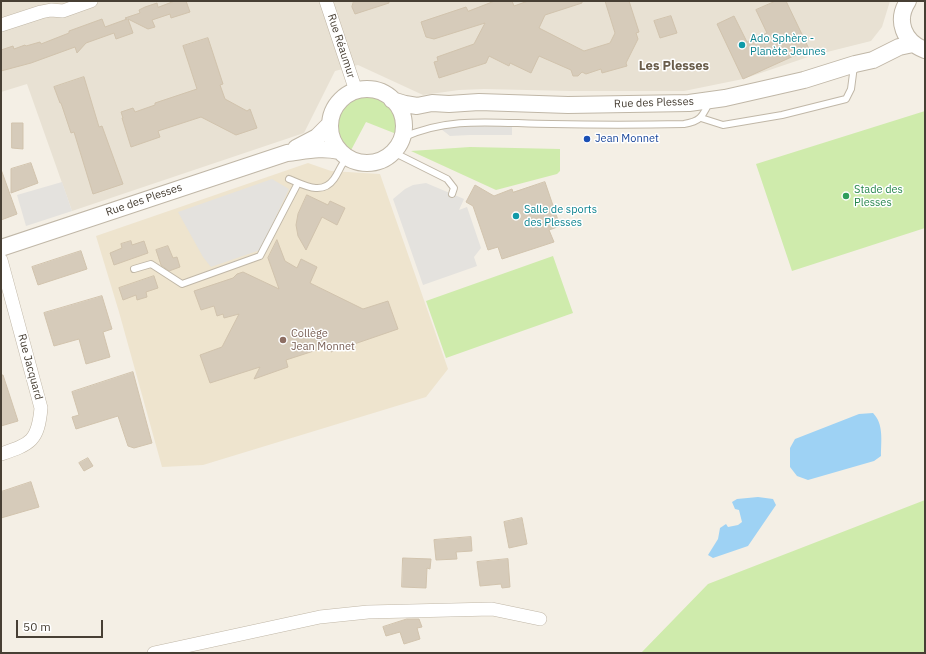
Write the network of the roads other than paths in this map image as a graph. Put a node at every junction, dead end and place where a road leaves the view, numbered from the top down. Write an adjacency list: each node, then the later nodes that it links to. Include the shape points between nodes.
1 (91, 1): 4 (street, via 63,11)
2 (326, 1): 9 (street, Rue Réaumur)
3 (908, 1): 6 (street, via 902,12)
4 (50, 5): 5 (street, via 41,12)
5 (1, 25)
6 (902, 26): 7 (street, via 906,36); 8 (street, Rue des Plesses, via 887,43)
7 (919, 47): 8 (street, Rue des Plesses, via 899,47 872,60)
8 (855, 64): 11 (street, Rue des Plesses, via 791,84); 13 (lane, via 846,99 723,125)
9 (356, 91): 10 (street, via 375,91); 14 (street, via 340,100 331,115)
10 (392, 100): 12 (street, Rue des Plesses, via 411,106); 15 (street, via 401,114)
11 (710, 100): 12 (street, Rue des Plesses, via 664,105 479,102); 13 (lane)
12 (449, 104): 15 (street, Rue des Plesses, via 418,116)
13 (701, 118): 15 (lane, via 684,124 570,125 463,122)
14 (330, 124): 17 (street, Rue des Plesses, via 317,136); 18 (street, via 331,136)
15 (402, 134): 16 (street)
16 (393, 152): 18 (street, via 371,163 358,162); 21 (lane, via 447,179 454,188)
17 (287, 153): 18 (street, Rue des Plesses, via 330,149); 22 (street, Rue des Plesses)
18 (343, 155): 20 (lane, via 342,164 326,187 318,189)
19 (288, 179): 20 (lane)
20 (298, 183): 24 (lane, via 260,256 182,284 151,264)
21 (452, 194)
22 (1, 248)
23 (1, 260): 25 (street, Rue Jacquard, via 41,408 40,424 31,440)
24 (134, 269)
25 (1, 454)
26 (540, 619): 27 (street, via 492,609 368,612 320,617)
27 (154, 653)

